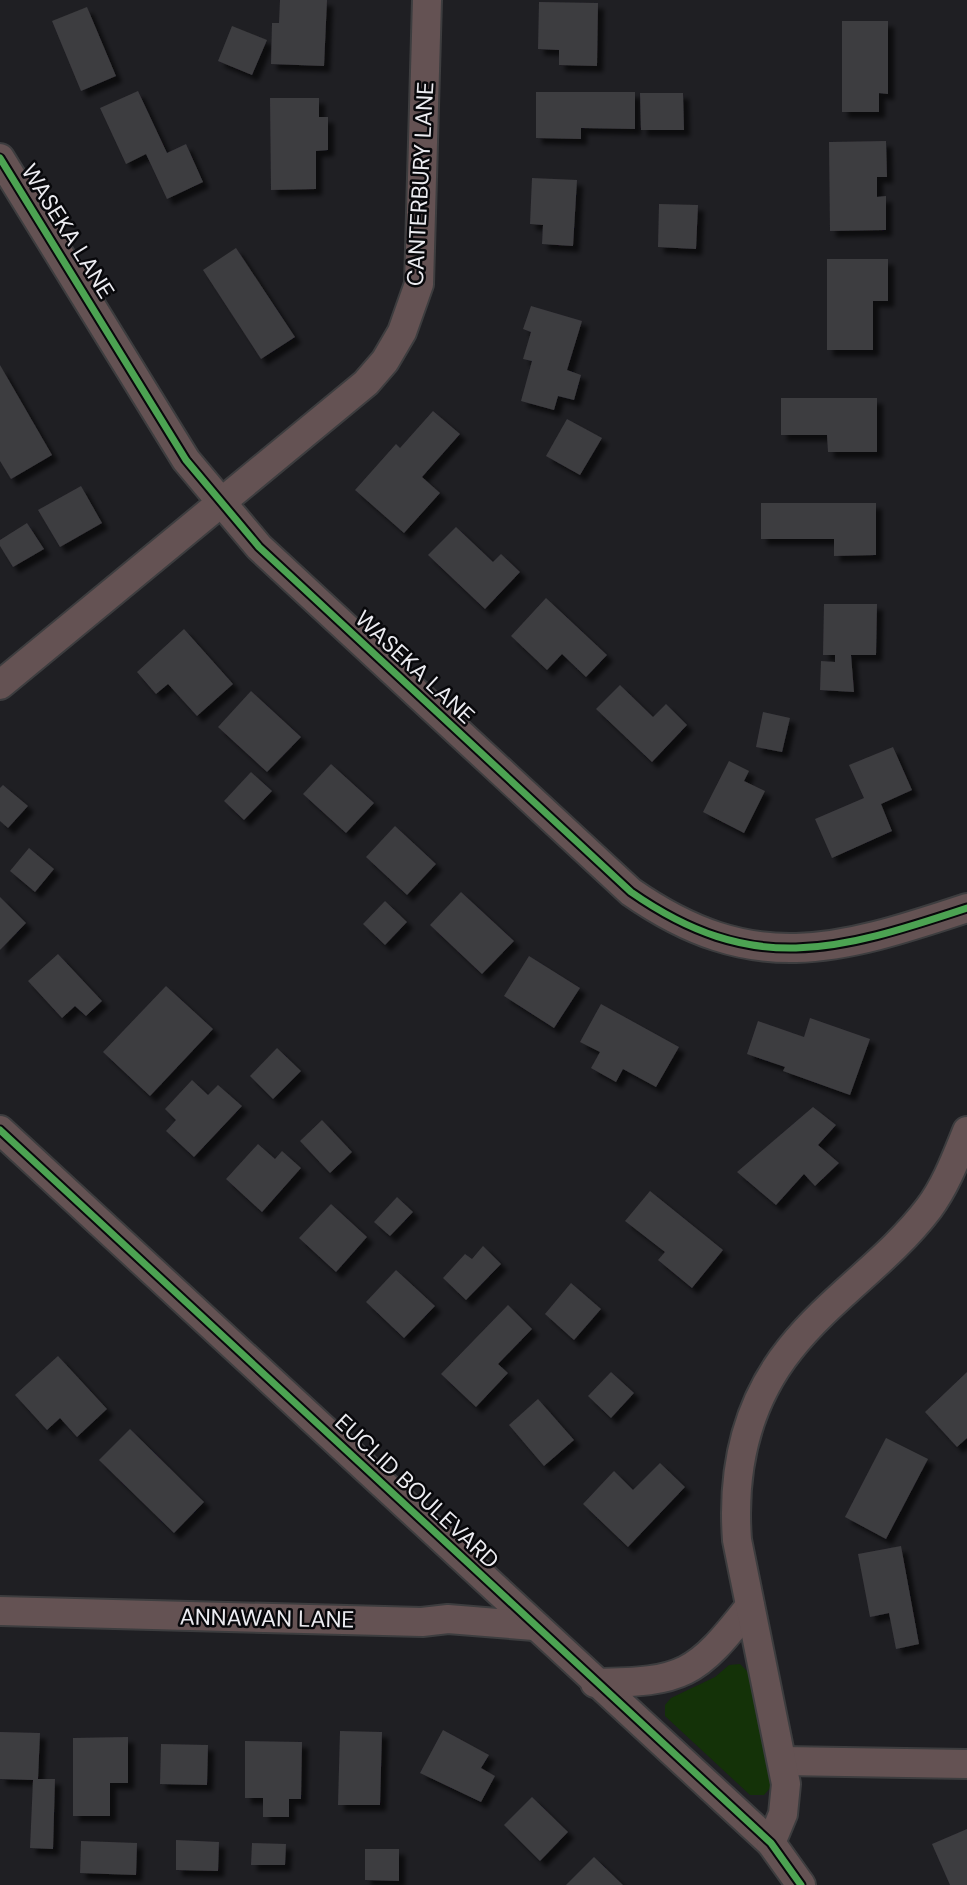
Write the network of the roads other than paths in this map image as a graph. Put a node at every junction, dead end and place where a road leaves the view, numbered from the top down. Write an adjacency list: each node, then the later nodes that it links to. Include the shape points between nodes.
1 (427, 0): 3 (street, CANTERBURY LANE, via 422,250 419,284 402,332 366,383)
2 (0, 158): 3 (street, WASEKA LANE, via 186,460)
3 (222, 503): 4 (street, CANTERBURY LANE); 5 (street, WASEKA LANE, via 259,547 599,865 654,908 714,936 808,949 875,938)
4 (0, 685)
5 (967, 908)
6 (0, 1130): 10 (street, EUCLID BOULEVARD)
7 (967, 1131): 8 (street, via 951,1172 910,1232 804,1334 765,1387 747,1427 734,1507)
8 (750, 1606): 11 (street, via 715,1650 692,1669 646,1682); 12 (street)
9 (0, 1611): 10 (street, ANNAWAN LANE, via 448,1619)
10 (534, 1626): 11 (street, EUCLID BOULEVARD)
11 (595, 1683): 14 (street, EUCLID BOULEVARD)
12 (783, 1761): 13 (street); 14 (street, via 783,1814)
13 (967, 1764)
14 (771, 1843): 15 (street, EUCLID BOULEVARD)
15 (801, 1885)

